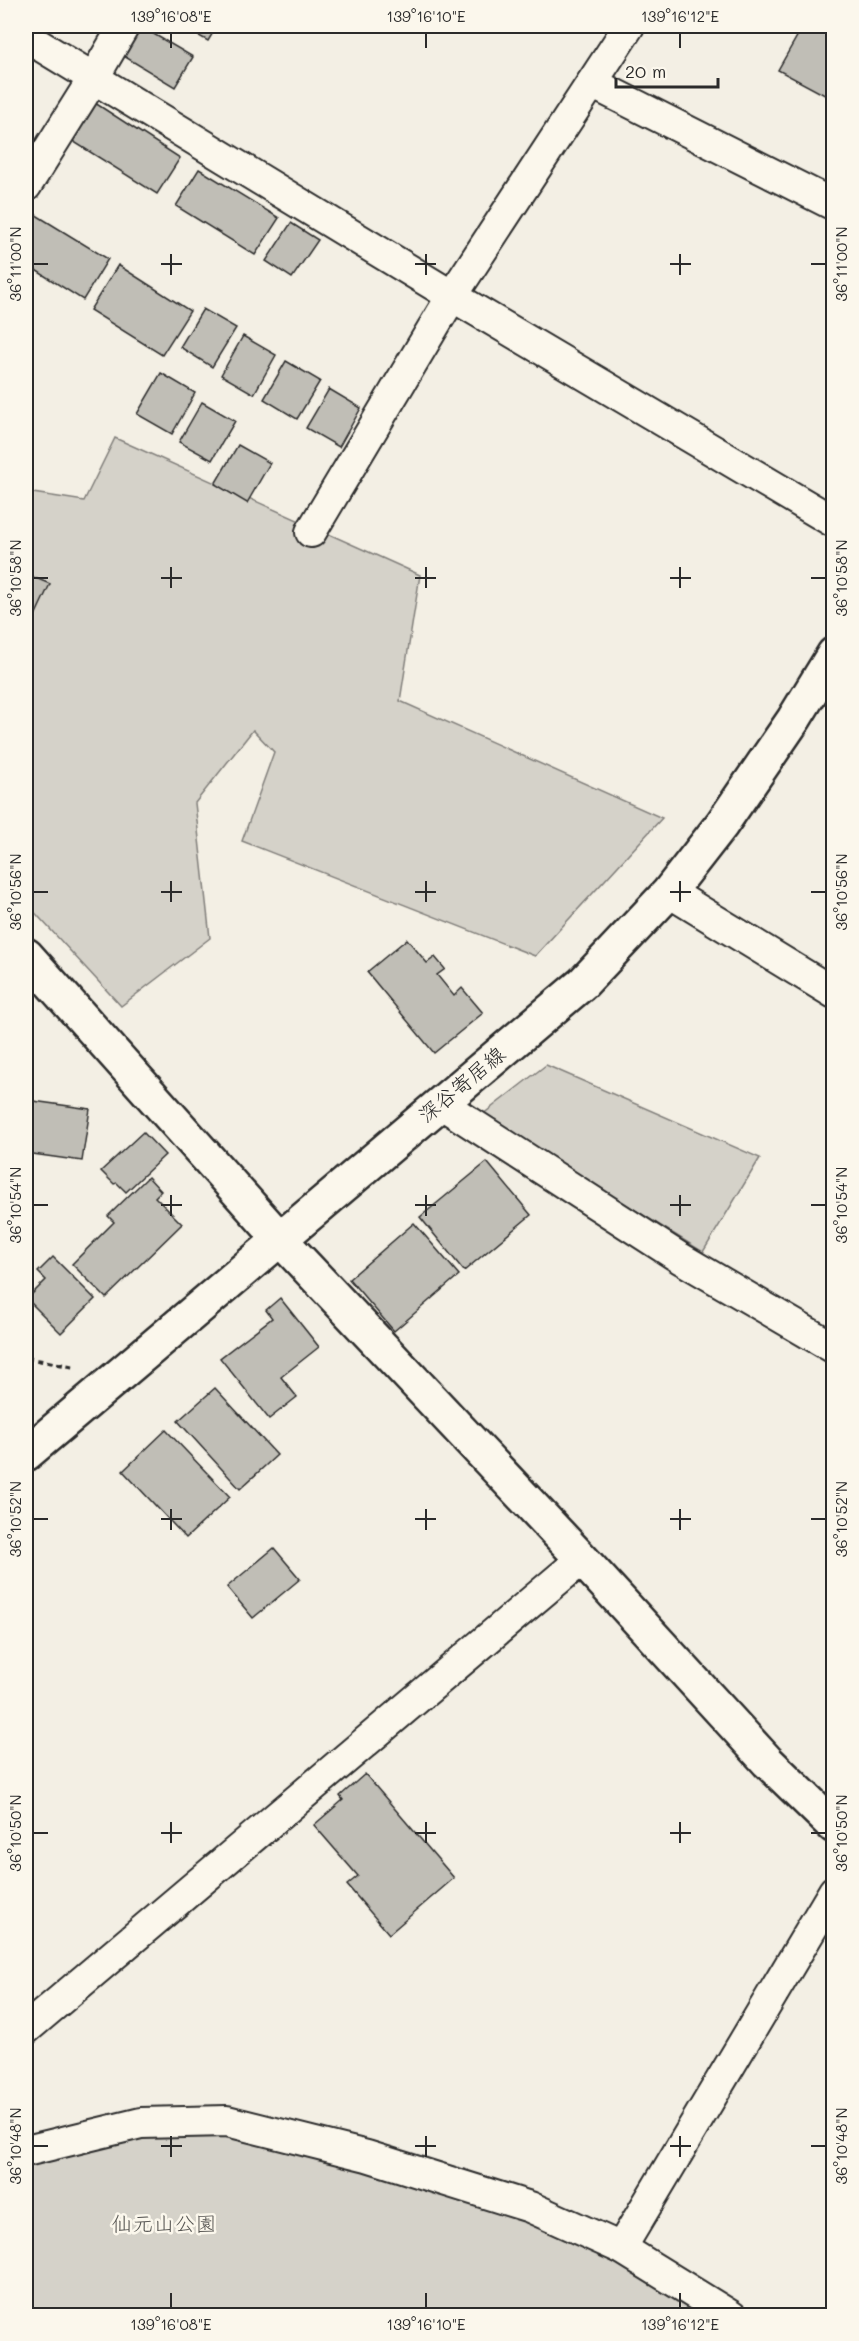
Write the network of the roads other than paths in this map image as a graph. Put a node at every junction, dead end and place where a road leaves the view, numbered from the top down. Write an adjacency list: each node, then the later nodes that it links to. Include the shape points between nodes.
1 (124, 26): 4 (street)
2 (629, 26): 5 (street)
3 (26, 37): 4 (street)
4 (93, 79): 6 (street); 8 (street)
5 (592, 83): 7 (street); 8 (street)
6 (26, 186)
7 (830, 203)
8 (452, 296): 9 (street); 10 (street)
9 (834, 522)
10 (311, 532)
11 (834, 654): 12 (street, 深谷寄居線, via 747,787)
12 (669, 892): 14 (street); 15 (street, 深谷寄居線, via 583,983)
13 (26, 955): 16 (street)
14 (834, 993)
15 (440, 1104): 16 (street, 深谷寄居線); 17 (street, via 680,1258)
16 (280, 1239): 18 (street, 深谷寄居線); 19 (street)
17 (834, 1348)
18 (26, 1454)
19 (582, 1559): 20 (street, via 768,1762); 22 (street)
20 (834, 1826)
21 (834, 1891): 24 (street)
22 (26, 2029)
23 (26, 2151): 24 (street, via 141,2123 227,2121 367,2156 530,2207)
24 (621, 2248): 25 (street)
25 (731, 2316)

